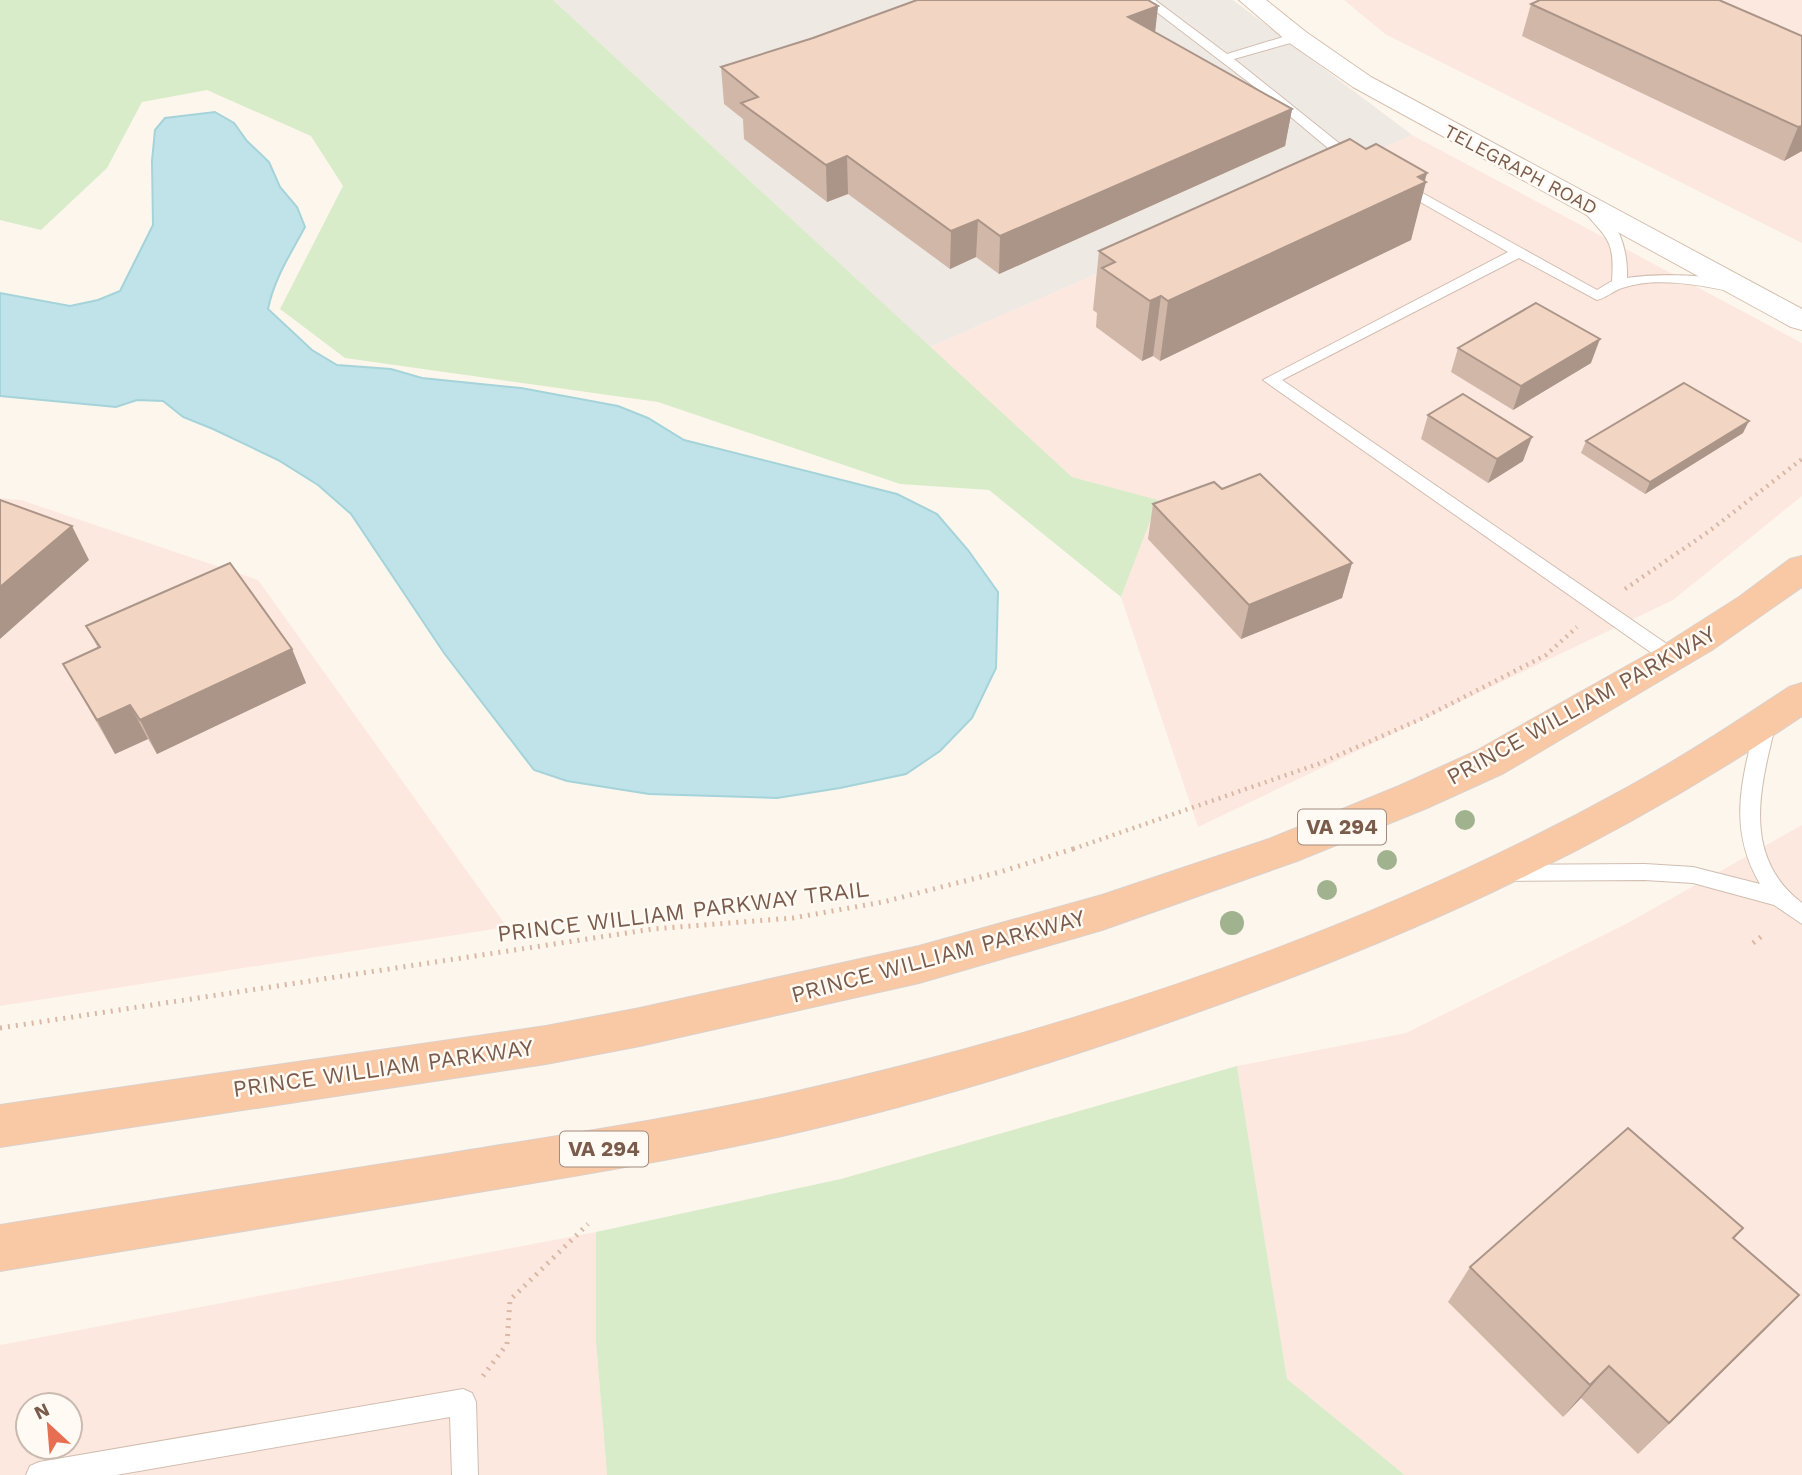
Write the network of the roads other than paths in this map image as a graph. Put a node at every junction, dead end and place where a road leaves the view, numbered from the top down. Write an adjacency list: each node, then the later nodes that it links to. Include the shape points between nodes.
1 (1147, 0): 4 (lane)
2 (1251, 0): 3 (main road, TELEGRAPH ROAD)
3 (1297, 37): 4 (lane); 5 (main road, TELEGRAPH ROAD, via 1362,82)
4 (1224, 58): 6 (lane, via 1340,151)
5 (1578, 200): 7 (lane, via 1617,239); 8 (main road, TELEGRAPH ROAD)
6 (1519, 252): 7 (lane, via 1597,296); 11 (lane, via 1271,380)
7 (1619, 284): 8 (lane, via 1701,280)
8 (1749, 292): 9 (main road, TELEGRAPH ROAD)
9 (1802, 321)
10 (1802, 568): 11 (highway, PRINCE WILLIAM PARKWAY / VA 294, via 1767,597)
11 (1673, 658): 17 (highway, PRINCE WILLIAM PARKWAY / VA 294, via 1490,762 1350,824 1194,883 989,947 799,994 607,1034)
12 (1802, 697): 13 (highway, VA 294)
13 (1766, 723): 14 (highway, VA 294, via 1646,797); 15 (lane, via 1755,765 1751,831 1756,856)
14 (1497, 873): 15 (lane, via 1671,872); 18 (highway, VA 294, via 1429,906 1244,979 1040,1046 827,1105 553,1158)
15 (1780, 898): 16 (lane)
16 (1802, 915)
17 (0, 1126)
18 (0, 1248)
19 (40, 1475): 20 (lane, via 463,1402)
20 (465, 1475)

